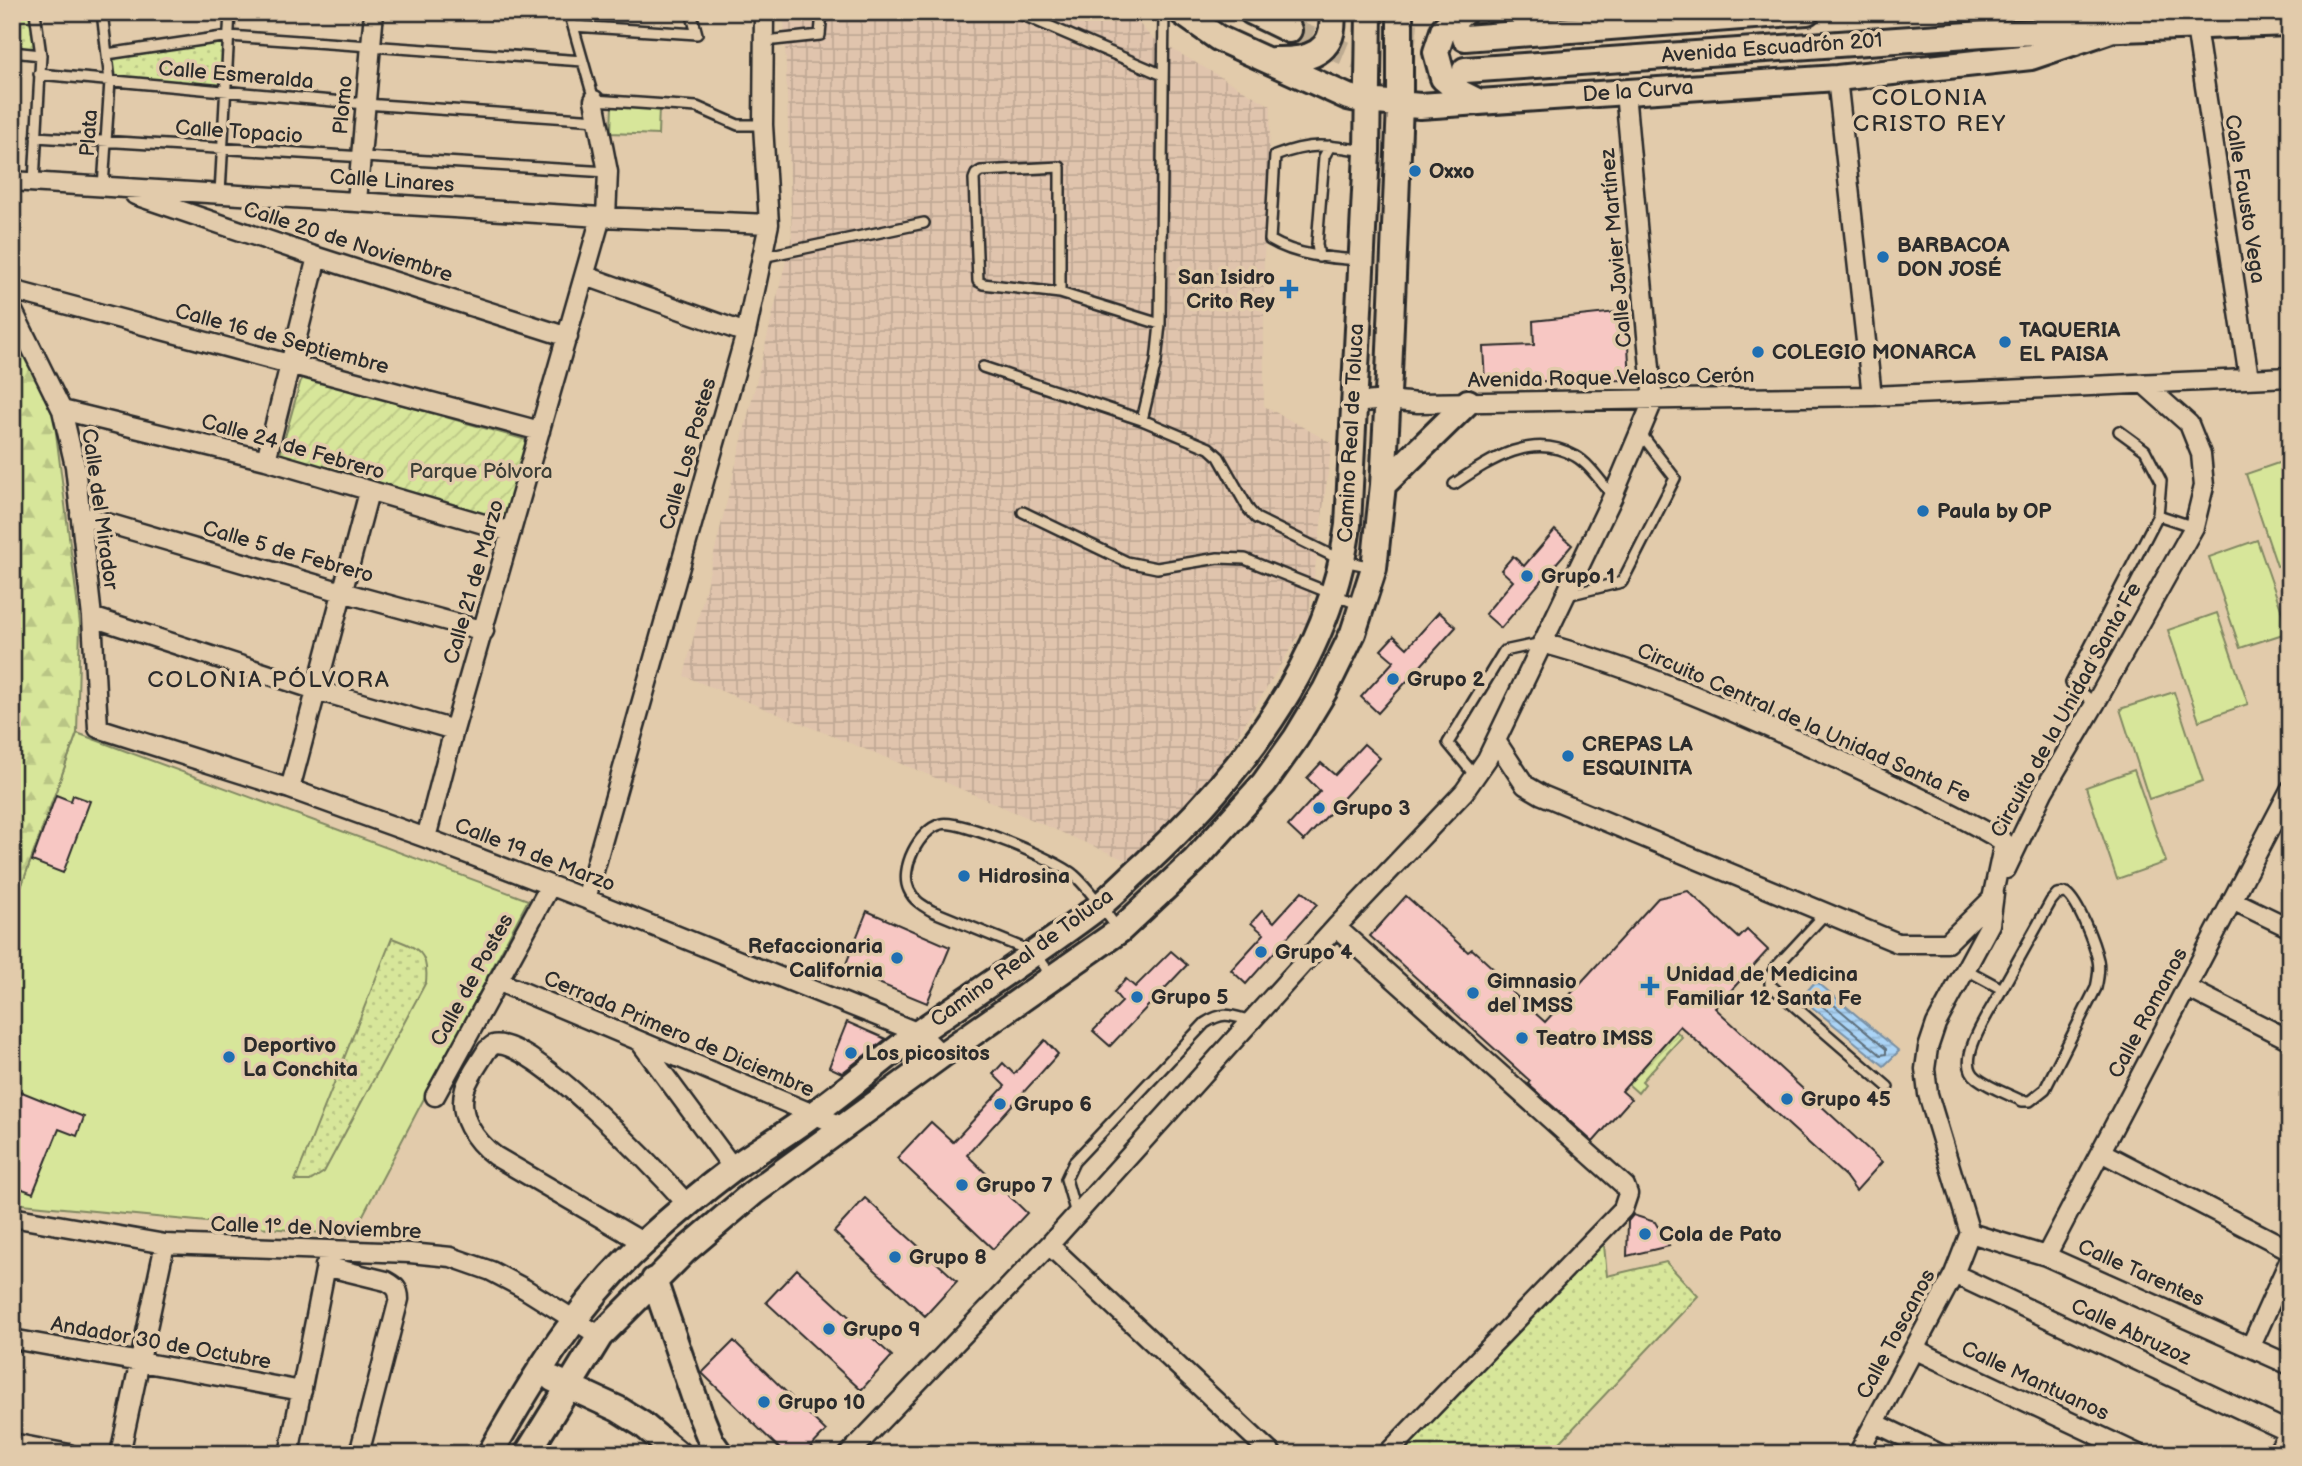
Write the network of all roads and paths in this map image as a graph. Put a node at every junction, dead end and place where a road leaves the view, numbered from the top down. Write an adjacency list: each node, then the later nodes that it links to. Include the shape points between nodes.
1 (35, 12): 29 (lane)
2 (102, 12): 28 (lane, Plata)
3 (230, 12): 23 (lane)
4 (374, 12): 26 (street, Plomo)
5 (569, 12): 19 (lane)
6 (691, 12): 19 (lane, via 697,34)
7 (764, 12): 25 (street, Calle Los Postes)
8 (822, 12): 25 (lane, via 820,35)
9 (1017, 12): 34 (lane)
10 (1164, 12): 34 (lane)
11 (1181, 12): 30 (main road, De la Curva, via 1218,38)
12 (1252, 12): 21 (main road)
13 (1332, 12): 30 (main road, via 1329,35 1317,53 1297,61)
14 (1369, 12): 40 (main road, Camino Real de Toluca)
15 (1400, 12): 43 (main road, Camino Real de Toluca)
16 (1464, 12): 41 (main road, via 1444,28 1436,52 1443,78)
17 (1807, 12): 24 (main road, Avenida Escuadrón 201)
18 (2290, 23): 20 (main road, Avenida Escuadrón 201)
19 (573, 26): 31 (lane)
20 (2196, 27): 22 (main road, Avenida Escuadrón 201); 75 (street, Calle Fausto Vega)
21 (1289, 30)
22 (2111, 30): 32 (main road, Avenida Escuadrón 201, via 1983,33); 35 (main road, De la Curva, via 2031,57)
23 (229, 36): 26 (lane); 28 (lane); 37 (lane)
24 (1465, 38)
25 (765, 41): 45 (street, Calle Los Postes)
26 (371, 46): 31 (lane); 42 (street, Plomo)
27 (12, 52): 29 (lane)
28 (107, 54): 36 (lane, Plata)
29 (41, 55): 33 (lane)
30 (1262, 59): 40 (main road, De la Curva)
31 (583, 61): 39 (lane)
32 (1465, 70)
33 (39, 74): 36 (lane, Calle Esmeralda); 46 (lane)
34 (1163, 75): 69 (lane)
35 (1837, 78): 38 (main road, De la Curva); 77 (street)
36 (110, 81): 37 (lane, Calle Esmeralda); 47 (lane, Plata)
37 (226, 92): 42 (lane, Calle Esmeralda); 49 (lane)
38 (1625, 92): 41 (main road, De la Curva); 79 (street, Calle Javier Martínez)
39 (594, 100): 44 (street, Calle 21 de Marzo); 45 (lane, via 697,107 738,125)
40 (1367, 101): 43 (main road, De la Curva); 50 (main road, Camino Real de Toluca)
41 (1479, 102): 43 (main road, De la Curva)
42 (365, 104): 44 (lane, Calle Esmeralda); 51 (street, Plomo)
43 (1400, 104): 78 (main road, Camino Real de Toluca)
44 (597, 120): 52 (street, Calle 21 de Marzo)
45 (763, 124): 60 (street, Calle Los Postes)
46 (36, 137): 47 (lane, Calle Topacio); 54 (lane)
47 (106, 141): 49 (lane, Calle Topacio); 55 (lane, Plata)
48 (1330, 146): 50 (lane); 63 (lane, via 1324,157); 63 (lane, via 1300,146 1275,156 1270,240)
49 (223, 148): 51 (lane, Calle Topacio); 56 (lane)
50 (1367, 152): 64 (main road, Camino Real de Toluca)
51 (361, 157): 52 (lane, Calle Topacio); 57 (street, Plomo)
52 (608, 172): 58 (street, Calle 21 de Marzo)
53 (12, 181): 54 (street, Calle Linares)
54 (34, 182): 55 (street, Calle Linares)
55 (109, 188): 56 (street, Calle Linares); 61 (street, Calle 20 de Noviembre)
56 (220, 193): 57 (street, Calle Linares)
57 (357, 201): 58 (street, Calle Linares)
58 (604, 217): 60 (street, Calle Linares); 65 (street, Calle 21 de Marzo)
59 (924, 223): 62 (lane)
60 (769, 224): 62 (street, Calle Los Postes)
61 (317, 257): 71 (street, Calle 20 de Noviembre); 72 (street)
62 (762, 257): 70 (street, Calle Los Postes)
63 (1319, 257): 64 (lane)
64 (1361, 260): 81 (main road, Camino Real de Toluca)
65 (586, 276): 70 (street); 71 (street, Calle 21 de Marzo)
66 (12, 290): 72 (street, Calle 16 de Septiembre)
67 (1060, 293): 67 (lane, via 978,281 976,174 1060,167); 69 (lane)
68 (12, 309): 82 (street, Calle del Mirador)
69 (1160, 324): 83 (lane)
70 (746, 333): 119 (street, Calle Los Postes)
71 (568, 337): 84 (street, Calle 21 de Marzo)
72 (291, 366): 84 (street, Calle 16 de Septiembre); 87 (street)
73 (984, 367): 83 (lane)
74 (2290, 377): 75 (street, Avenida Roque Velasco Cerón)
75 (2249, 378): 76 (street, Avenida Roque Velasco Cerón)
76 (2144, 384): 77 (street, Avenida Roque Velasco Cerón); 95 (street, Circuito de la Unidad Santa Fe, via 2189,424 2201,454 2204,486)
77 (1872, 397): 79 (street, Avenida Roque Velasco Cerón)
78 (1387, 400): 80 (street, Avenida Roque Velasco Cerón); 81 (street, Avenida Roque Velasco Cerón); 89 (main road, Camino Real de Toluca)
79 (1653, 401): 80 (street, Avenida Roque Velasco Cerón); 86 (street)
80 (1468, 402): 89 (main road)
81 (1353, 403): 97 (main road, Camino Real de Toluca)
82 (62, 410): 87 (street, Calle 24 de Febrero); 93 (street, Calle del Mirador)
83 (1142, 420): 97 (lane, via 1209,448 1256,518)
84 (540, 431): 96 (street, Calle 21 de Marzo)
85 (2119, 431): 94 (lane, via 2145,450 2161,481)
86 (1641, 434): 91 (street); 101 (lane, via 1675,478 1622,582)
87 (266, 460): 90 (street, Calle 24 de Febrero)
88 (1454, 484): 91 (lane, via 1490,460 1522,447 1553,446 1578,457)
89 (1384, 485): 98 (main road, Camino Real de Toluca)
90 (369, 492): 96 (street, Calle 24 de Febrero); 99 (street)
91 (1613, 496): 101 (street)
92 (1023, 512): 100 (lane, via 1141,566 1245,559)
93 (80, 515): 99 (street, Calle 5 de Febrero); 103 (street, Calle del Mirador)
94 (2158, 516): 95 (lane); 107 (lane, via 2071,683)
95 (2194, 527): 107 (street, Circuito de la Unidad Santa Fe)
96 (511, 533): 104 (street, Calle 21 de Marzo)
97 (1343, 561): 98 (lane); 100 (main road, Camino Real de Toluca)
98 (1374, 568): 102 (main road, Camino Real de Toluca)
99 (342, 592): 104 (street, Calle 5 de Febrero); 106 (street)
100 (1332, 596): 102 (lane); 108 (main road, Camino Real de Toluca, via 1324,621)
101 (1567, 596): 105 (street)
102 (1362, 606): 111 (main road, Camino Real de Toluca, via 1353,633)
103 (92, 617): 106 (street); 109 (street, Calle del Mirador)
104 (484, 631): 110 (street, Calle 21 de Marzo)
105 (1542, 643): 112 (street); 113 (lane, via 1504,651 1448,743); 120 (street, Circuito Central de la Unidad Santa Fe, via 1604,660 1785,735 1968,820 2004,842)
106 (316, 690): 110 (street); 114 (street)
107 (2095, 704): 120 (street, Circuito de la Unidad Santa Fe, via 2043,792)
108 (1269, 721): 111 (main road); 122 (main road, Camino Real de Toluca, via 1239,763 1181,828)
109 (98, 728): 114 (street, Calle 19 de Marzo)
110 (454, 730): 117 (street, Calle 21 de Marzo)
111 (1296, 738): 126 (main road, Camino Real de Toluca, via 1264,783 1204,850)
112 (1496, 741): 113 (street); 123 (street, via 1525,785 1542,795)
113 (1476, 777): 124 (street)
114 (290, 789): 117 (street, Calle 19 de Marzo)
115 (2290, 790): 116 (street, Calle Romanos)
116 (2284, 814): 121 (street, Calle Romanos)
117 (426, 838): 118 (street, Calle 19 de Marzo)
118 (550, 886): 119 (street, Calle 19 de Marzo); 130 (street, Calle de Postes)
119 (586, 899): 134 (street, Calle 19 de Marzo)
120 (1992, 899): 123 (street, via 1947,943 1898,943); 128 (street, Circuito de la Unidad Santa Fe, via 1990,924)
121 (2232, 900): 125 (street); 131 (street, Calle Romanos)
122 (1100, 906): 126 (lane); 127 (main road, Camino Real de Toluca); 127 (lane, via 1084,884 1057,863 959,823 941,824 926,833 908,868 907,887 916,902)
123 (1826, 913): 138 (lane, via 1775,968 1770,985)
124 (1336, 927): 133 (street); 182 (street, via 1625,1186 1628,1194 1623,1209)
125 (2290, 928)
126 (1119, 931): 129 (main road, Camino Real de Toluca)
127 (1035, 953): 129 (lane); 134 (main road, Camino Real de Toluca)
128 (1965, 969): 132 (lane); 148 (street, Circuito de la Unidad Santa Fe, via 1936,1024 1925,1069 1928,1094)
129 (1052, 978): 137 (main road, Camino Real de Toluca)
130 (497, 981): 136 (street, Cerrada Primero de Diciembre); 139 (street, Calle de Postes)
131 (2187, 988): 135 (street); 142 (street, Calle Romanos)
132 (2002, 989): 132 (lane, via 2050,901 2057,894 2073,898 2098,960 2099,975 2045,1089 2030,1101 1977,1079 1970,1071 1970,1049)
133 (1251, 1021): 145 (street); 145 (lane, via 1230,1014 1205,1023 1074,1162 1066,1178)
134 (919, 1033): 137 (street, Calle 19 de Marzo); 140 (main road, Camino Real de Toluca)
135 (2290, 1040)
136 (640, 1042): 140 (street, Cerrada Primero de Diciembre); 143 (street)
137 (942, 1055): 141 (main road, Camino Real de Toluca)
138 (1888, 1087)
139 (435, 1096)
140 (812, 1115): 141 (street, Cerrada Primero de Diciembre); 143 (main road, Camino Real de Toluca)
141 (844, 1127): 152 (main road, Camino Real de Toluca, via 753,1193)
142 (2101, 1152): 153 (street); 154 (street, Calle Romanos)
143 (733, 1168): 144 (main road, Camino Real de Toluca)
144 (688, 1205): 147 (main road, Camino Real de Toluca); 149 (street, via 577,1094 506,1044 493,1045 465,1088 463,1108 480,1144)
145 (1076, 1215): 151 (street)
146 (12, 1217): 150 (street, Calle 1º de Noviembre)
147 (667, 1223): 149 (main road, Camino Real de Toluca); 152 (main road)
148 (1970, 1233): 154 (street, Calle Tarentes); 157 (street, Calle Toscanos)
149 (644, 1243): 159 (main road, Camino Real de Toluca)
150 (165, 1244): 155 (street, Calle 1º de Noviembre); 164 (street)
151 (1049, 1245): 180 (street); 181 (street)
152 (686, 1250): 158 (main road, Camino Real de Toluca)
153 (2290, 1250)
154 (2046, 1256): 162 (street, Calle Tarentes)
155 (327, 1258): 159 (street, Calle 1º de Noviembre, via 451,1257 502,1277); 168 (street); 175 (street, via 386,1281 399,1292)
156 (2290, 1259): 162 (street)
157 (1954, 1274): 163 (street, Calle Toscanos); 170 (street, Calle Abruzoz)
158 (654, 1280): 160 (main road, Camino Real de Toluca); 179 (main road, via 699,1414)
159 (573, 1319): 160 (street, Calle 1º de Noviembre); 166 (main road, Camino Real de Toluca)
160 (600, 1336): 167 (main road, Camino Real de Toluca)
161 (12, 1339): 164 (street, Andador 30 de Octubre)
162 (2251, 1346): 165 (street, Calle Tarentes)
163 (1914, 1349): 169 (street, Calle Toscanos); 185 (street, Calle Mantuanos)
164 (138, 1362): 168 (street, Andador 30 de Octubre); 173 (street)
165 (2290, 1365)
166 (537, 1372): 167 (main road); 176 (main road, Camino Real de Toluca)
167 (568, 1386): 177 (main road, Camino Real de Toluca); 178 (main road, via 642,1423)
168 (302, 1391): 174 (street)
169 (1875, 1423): 183 (street, Calle Toscanos); 184 (street)
170 (2289, 1432): 186 (street)
171 (12, 1443): 172 (street)
172 (69, 1454)
173 (120, 1454)
174 (289, 1454)
175 (359, 1454)
176 (490, 1454)
177 (527, 1454)
178 (678, 1454)
179 (720, 1454)
180 (849, 1454)
181 (1272, 1454)
182 (1387, 1454)
183 (1858, 1454)
184 (1940, 1454)
185 (2138, 1454)
186 (2276, 1454)

